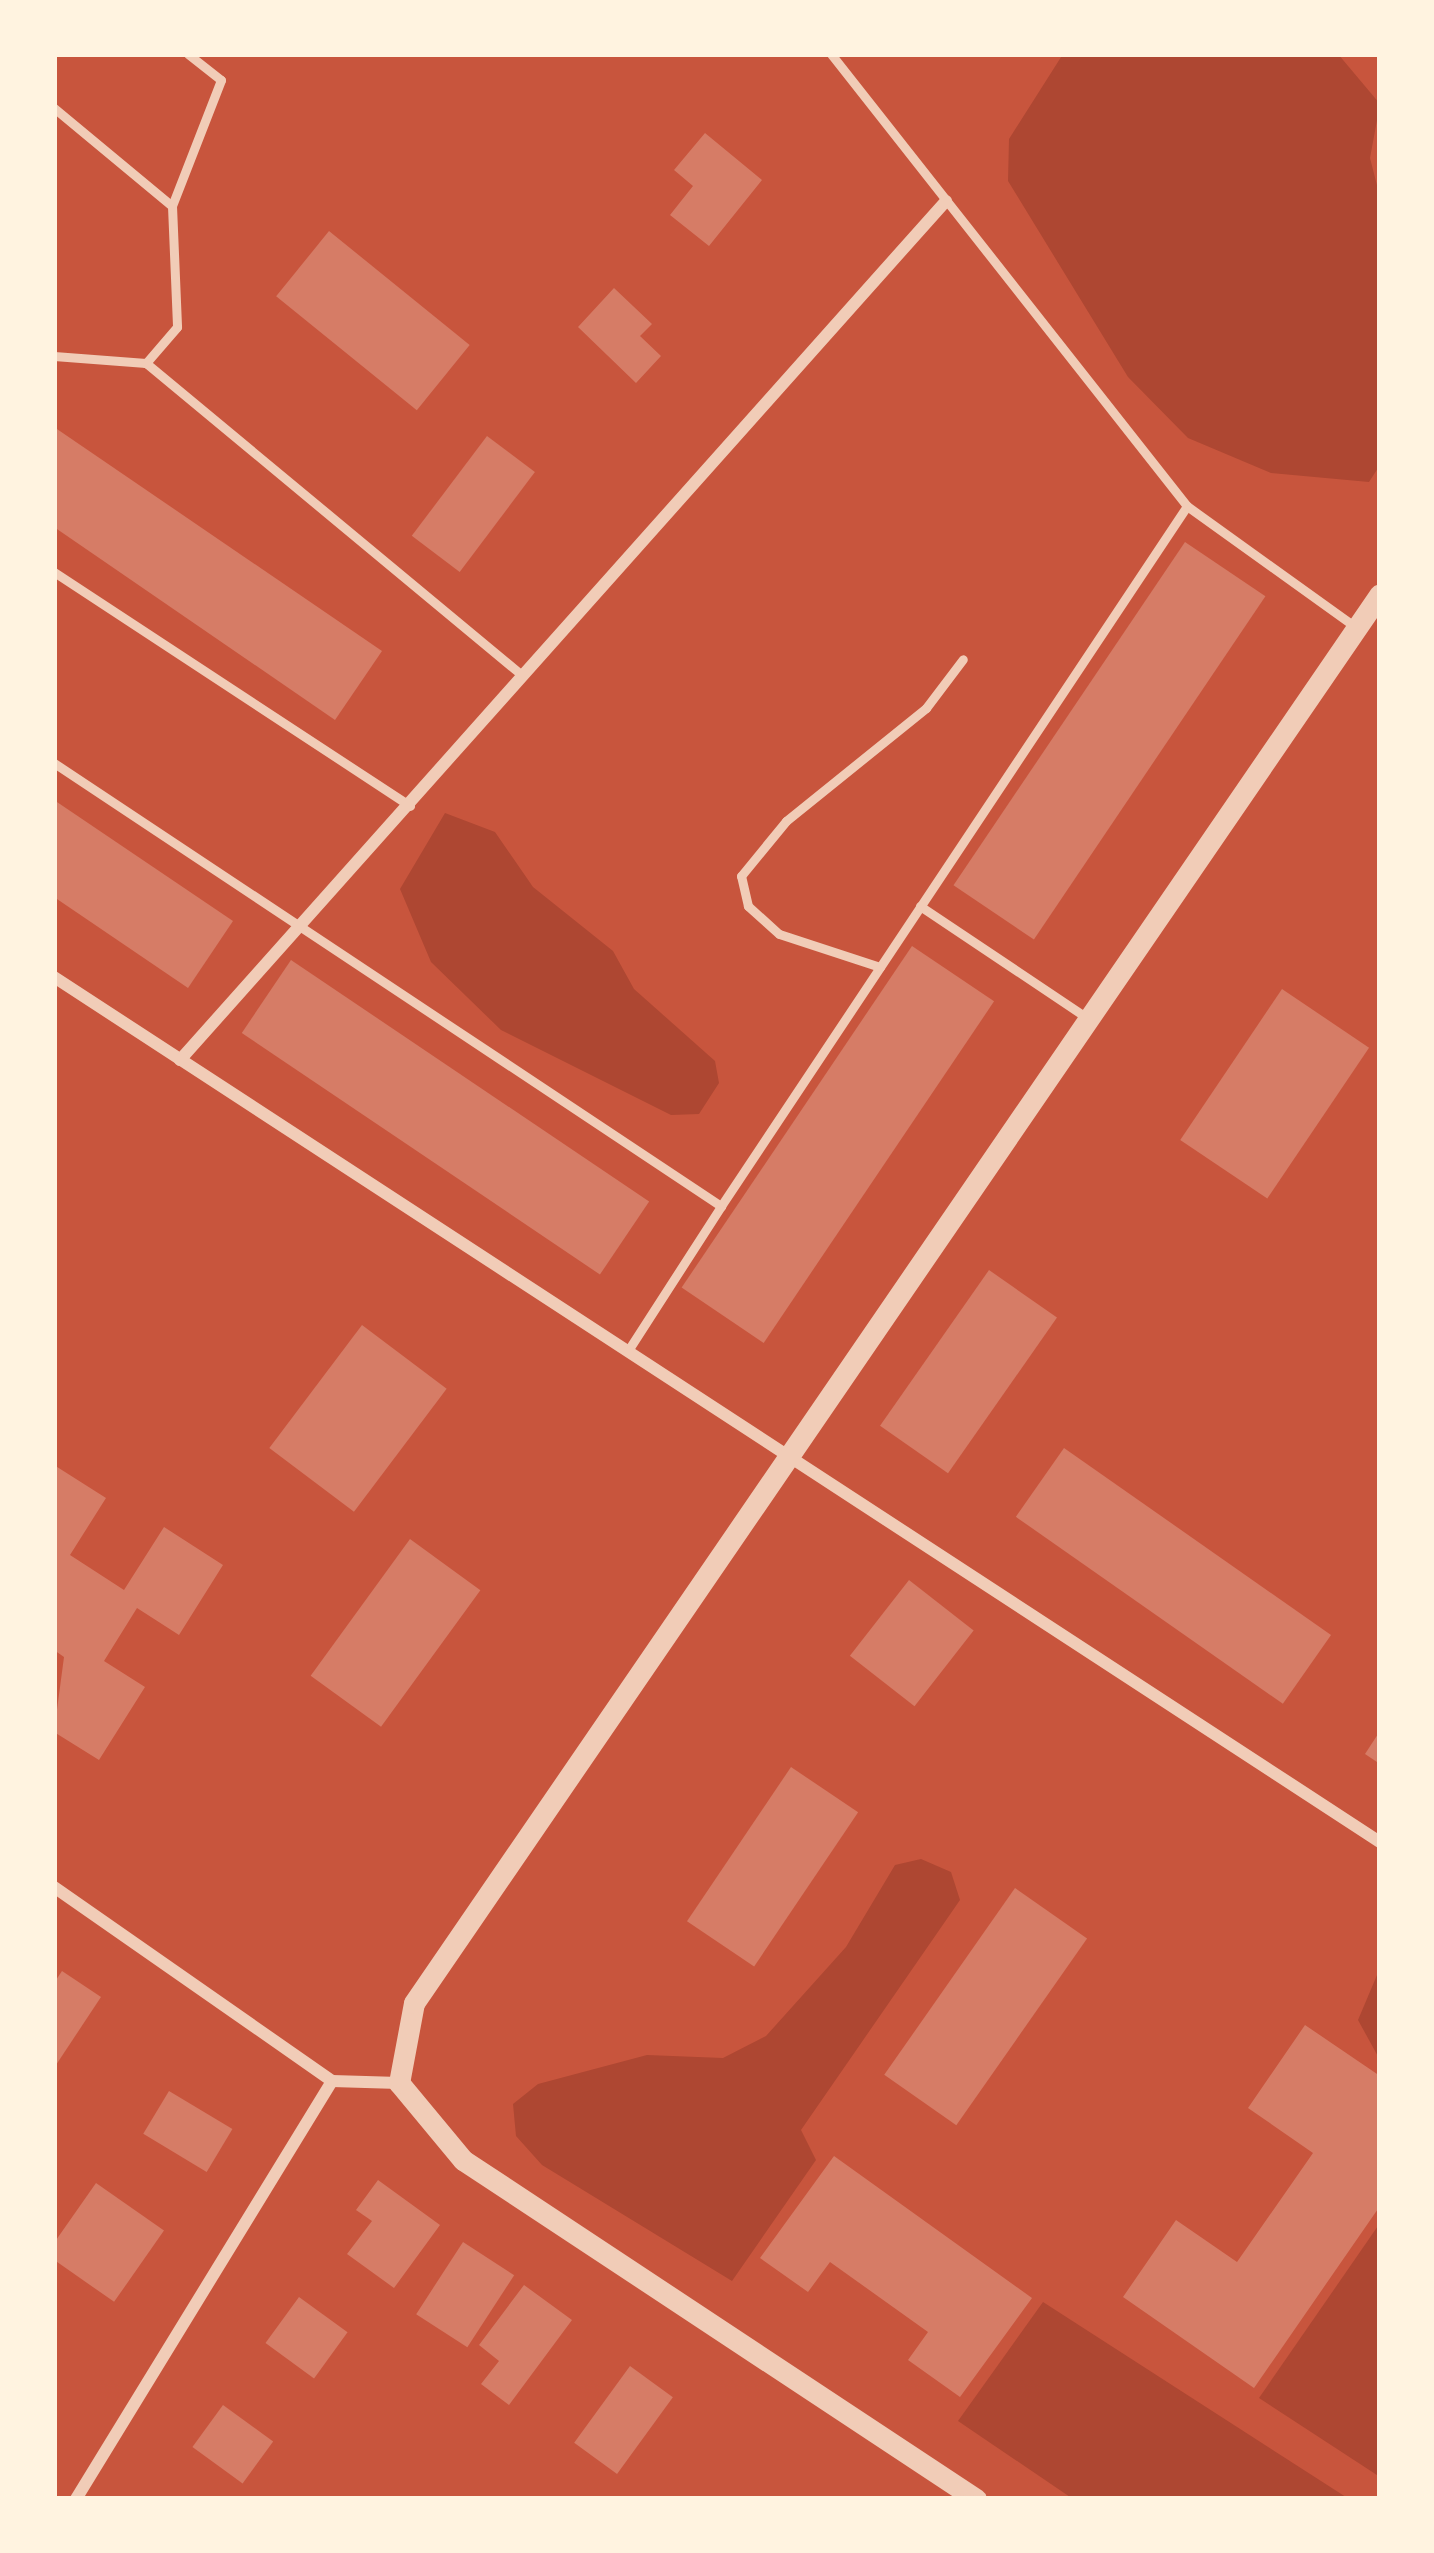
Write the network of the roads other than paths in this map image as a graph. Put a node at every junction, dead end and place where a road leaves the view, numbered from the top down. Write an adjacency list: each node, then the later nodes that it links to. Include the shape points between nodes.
1 (188, 54): 5 (lane, via 220,80 182,157)
2 (831, 54): 4 (lane)
3 (54, 108): 5 (lane)
4 (946, 201): 8 (lane); 13 (street)
5 (172, 206): 7 (lane, via 177,327)
6 (54, 356): 7 (lane)
7 (146, 363): 13 (lane)
8 (1187, 506): 11 (lane); 16 (lane)
9 (54, 572): 15 (lane)
10 (1380, 594): 11 (street)
11 (1357, 628): 20 (street)
12 (963, 659): 18 (lane, via 926,708 786,821 741,876 748,906 779,934)
13 (522, 675): 15 (street)
14 (54, 763): 17 (lane)
15 (411, 807): 17 (street)
16 (920, 906): 18 (lane); 20 (lane)
17 (299, 931): 21 (street); 22 (lane)
18 (880, 967): 22 (lane)
19 (54, 977): 21 (street)
20 (1089, 1019): 24 (street)
21 (181, 1060): 23 (street)
22 (721, 1206): 23 (lane)
23 (629, 1349): 24 (street)
24 (786, 1456): 25 (street); 28 (street, via 414,2002)
25 (1380, 1843)
26 (54, 1887): 27 (street)
27 (332, 2081): 28 (street); 29 (street)
28 (399, 2083): 30 (street, via 463,2160)
29 (76, 2499)
30 (976, 2499)

